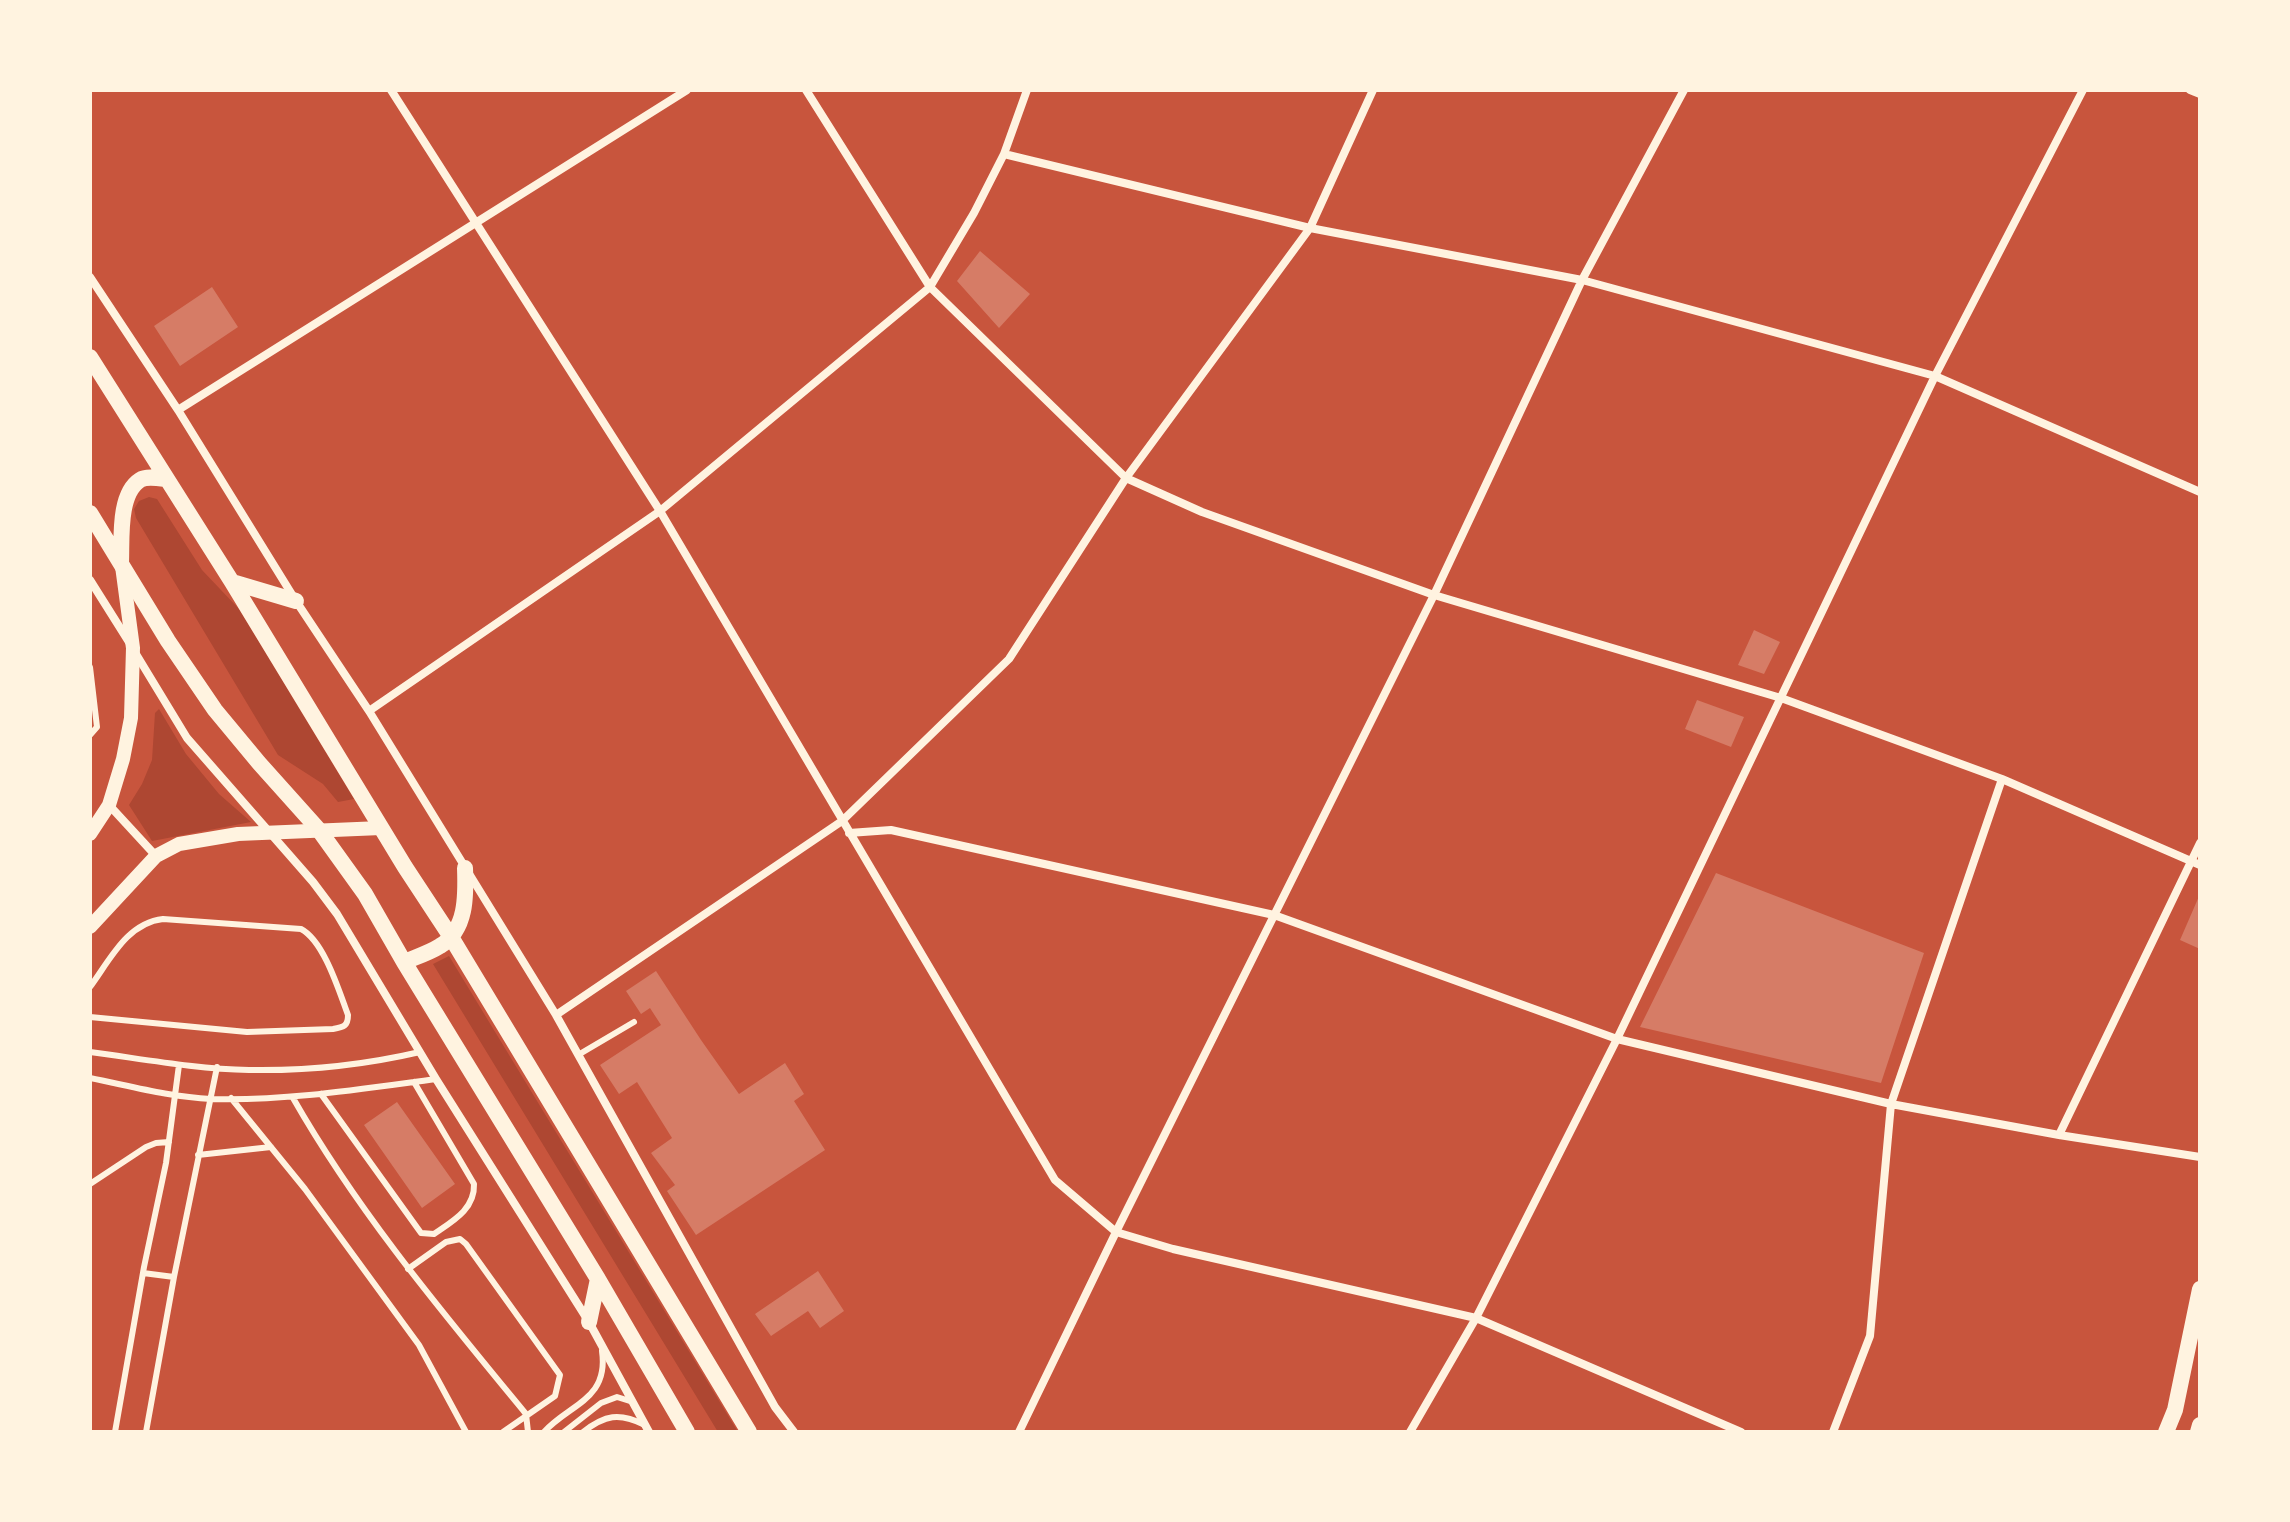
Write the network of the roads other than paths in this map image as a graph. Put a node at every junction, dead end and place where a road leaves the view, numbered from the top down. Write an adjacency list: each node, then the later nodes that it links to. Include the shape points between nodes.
1 (391, 90): 11 (street)
2 (687, 90): 11 (street)
3 (806, 90): 15 (street)
4 (1027, 90): 10 (street)
5 (1373, 90): 12 (street)
6 (1684, 90): 14 (street)
7 (2083, 90): 17 (street)
8 (2190, 90): 9 (street)
9 (2200, 94)
10 (1004, 154): 12 (street); 15 (street)
11 (474, 222): 18 (street); 22 (street)
12 (1310, 228): 14 (street); 19 (street)
13 (90, 277): 18 (street)
14 (1582, 280): 17 (street); 27 (street)
15 (930, 287): 19 (street); 22 (street)
16 (90, 357): 20 (main road)
17 (1935, 376): 21 (street); 31 (street)
18 (178, 410): 28 (street)
19 (1126, 478): 27 (street, via 1202,512); 36 (street, via 1009,659)
20 (166, 479): 24 (main road, via 140,480 128,494); 26 (main road)
21 (2200, 492)
22 (660, 511): 32 (street); 36 (street)
23 (90, 513): 24 (main road)
24 (121, 562): 29 (street); 38 (main road, via 215,710)
25 (90, 580): 29 (street)
26 (232, 582): 28 (main road); 37 (main road)
27 (1434, 595): 31 (street); 46 (street)
28 (296, 601): 32 (street)
29 (133, 648): 35 (street, via 131,718); 39 (street, via 187,738)
30 (90, 667): 33 (lane, via 97,727)
31 (1781, 698): 34 (street); 54 (street)
32 (369, 711): 45 (street)
33 (90, 735)
34 (2002, 779): 44 (street); 68 (street)
35 (109, 805): 41 (street); 43 (street)
36 (842, 821): 40 (street); 51 (street)
37 (381, 828): 38 (street); 48 (main road)
38 (319, 830): 39 (street); 49 (main road, via 365,894)
39 (269, 832): 43 (street, via 179,844); 56 (street, via 337,914)
40 (849, 833): 46 (street, via 891,830); 75 (street, via 1055,1180)
41 (90, 834)
42 (2200, 843): 44 (street)
43 (156, 856): 47 (street)
44 (2196, 863): 69 (street)
45 (465, 868): 48 (main road, via 466,900); 51 (street)
46 (1274, 915): 54 (street); 75 (street)
47 (90, 927)
48 (451, 937): 49 (main road); 97 (main road)
49 (404, 962): 79 (main road)
50 (90, 987): 52 (lane, via 135,928 148,921 301,929 318,945 348,1023 247,1032)
51 (556, 1015): 57 (street)
52 (90, 1017)
53 (634, 1022): 57 (lane)
54 (1617, 1039): 68 (street); 81 (street)
55 (90, 1052): 58 (lane)
56 (420, 1052): 59 (lane, via 308,1069); 61 (street)
57 (578, 1055): 98 (street, via 775,1407)
58 (179, 1065): 59 (lane); 64 (lane)
59 (217, 1067): 67 (lane)
60 (90, 1078): 64 (lane)
61 (436, 1079): 62 (lane); 82 (street)
62 (414, 1082): 63 (lane); 63 (lane, via 474,1184 469,1206 428,1235 421,1233)
63 (321, 1094): 66 (lane)
64 (176, 1095): 67 (lane); 70 (lane)
65 (231, 1098): 66 (lane); 67 (lane); 71 (lane)
66 (293, 1098): 76 (lane)
67 (209, 1099): 72 (lane)
68 (1891, 1104): 69 (street); 102 (street, via 1870,1336)
69 (2059, 1135): 73 (street)
70 (169, 1142): 74 (lane, via 146,1147); 77 (lane)
71 (271, 1147): 72 (lane); 90 (lane, via 419,1345)
72 (198, 1155): 78 (lane)
73 (2200, 1157)
74 (90, 1184)
75 (1116, 1232): 81 (street); 99 (street)
76 (408, 1269): 85 (lane); 85 (lane, via 446,1242 460,1239 466,1244 560,1375 555,1396)
77 (143, 1273): 78 (lane); 88 (lane)
78 (174, 1277): 89 (lane)
79 (598, 1279): 82 (main road); 96 (main road)
80 (2200, 1289): 103 (main road)
81 (1476, 1318): 100 (street); 101 (street)
82 (589, 1322): 83 (street)
83 (601, 1343): 84 (street); 93 (lane, via 596,1389)
84 (635, 1403): 87 (street); 94 (lane, via 617,1397 601,1403)
85 (526, 1414): 91 (lane); 92 (lane)
86 (2200, 1425): 104 (main road)
87 (648, 1429): 95 (lane, via 618,1415)
88 (115, 1432)
89 (146, 1432)
90 (466, 1432)
91 (503, 1432)
92 (528, 1432)
93 (544, 1432)
94 (564, 1432)
95 (583, 1432)
96 (687, 1432)
97 (749, 1432)
98 (794, 1432)
99 (1019, 1432)
100 (1410, 1432)
101 (1741, 1432)
102 (1833, 1432)
103 (2166, 1432)
104 (2198, 1432)

